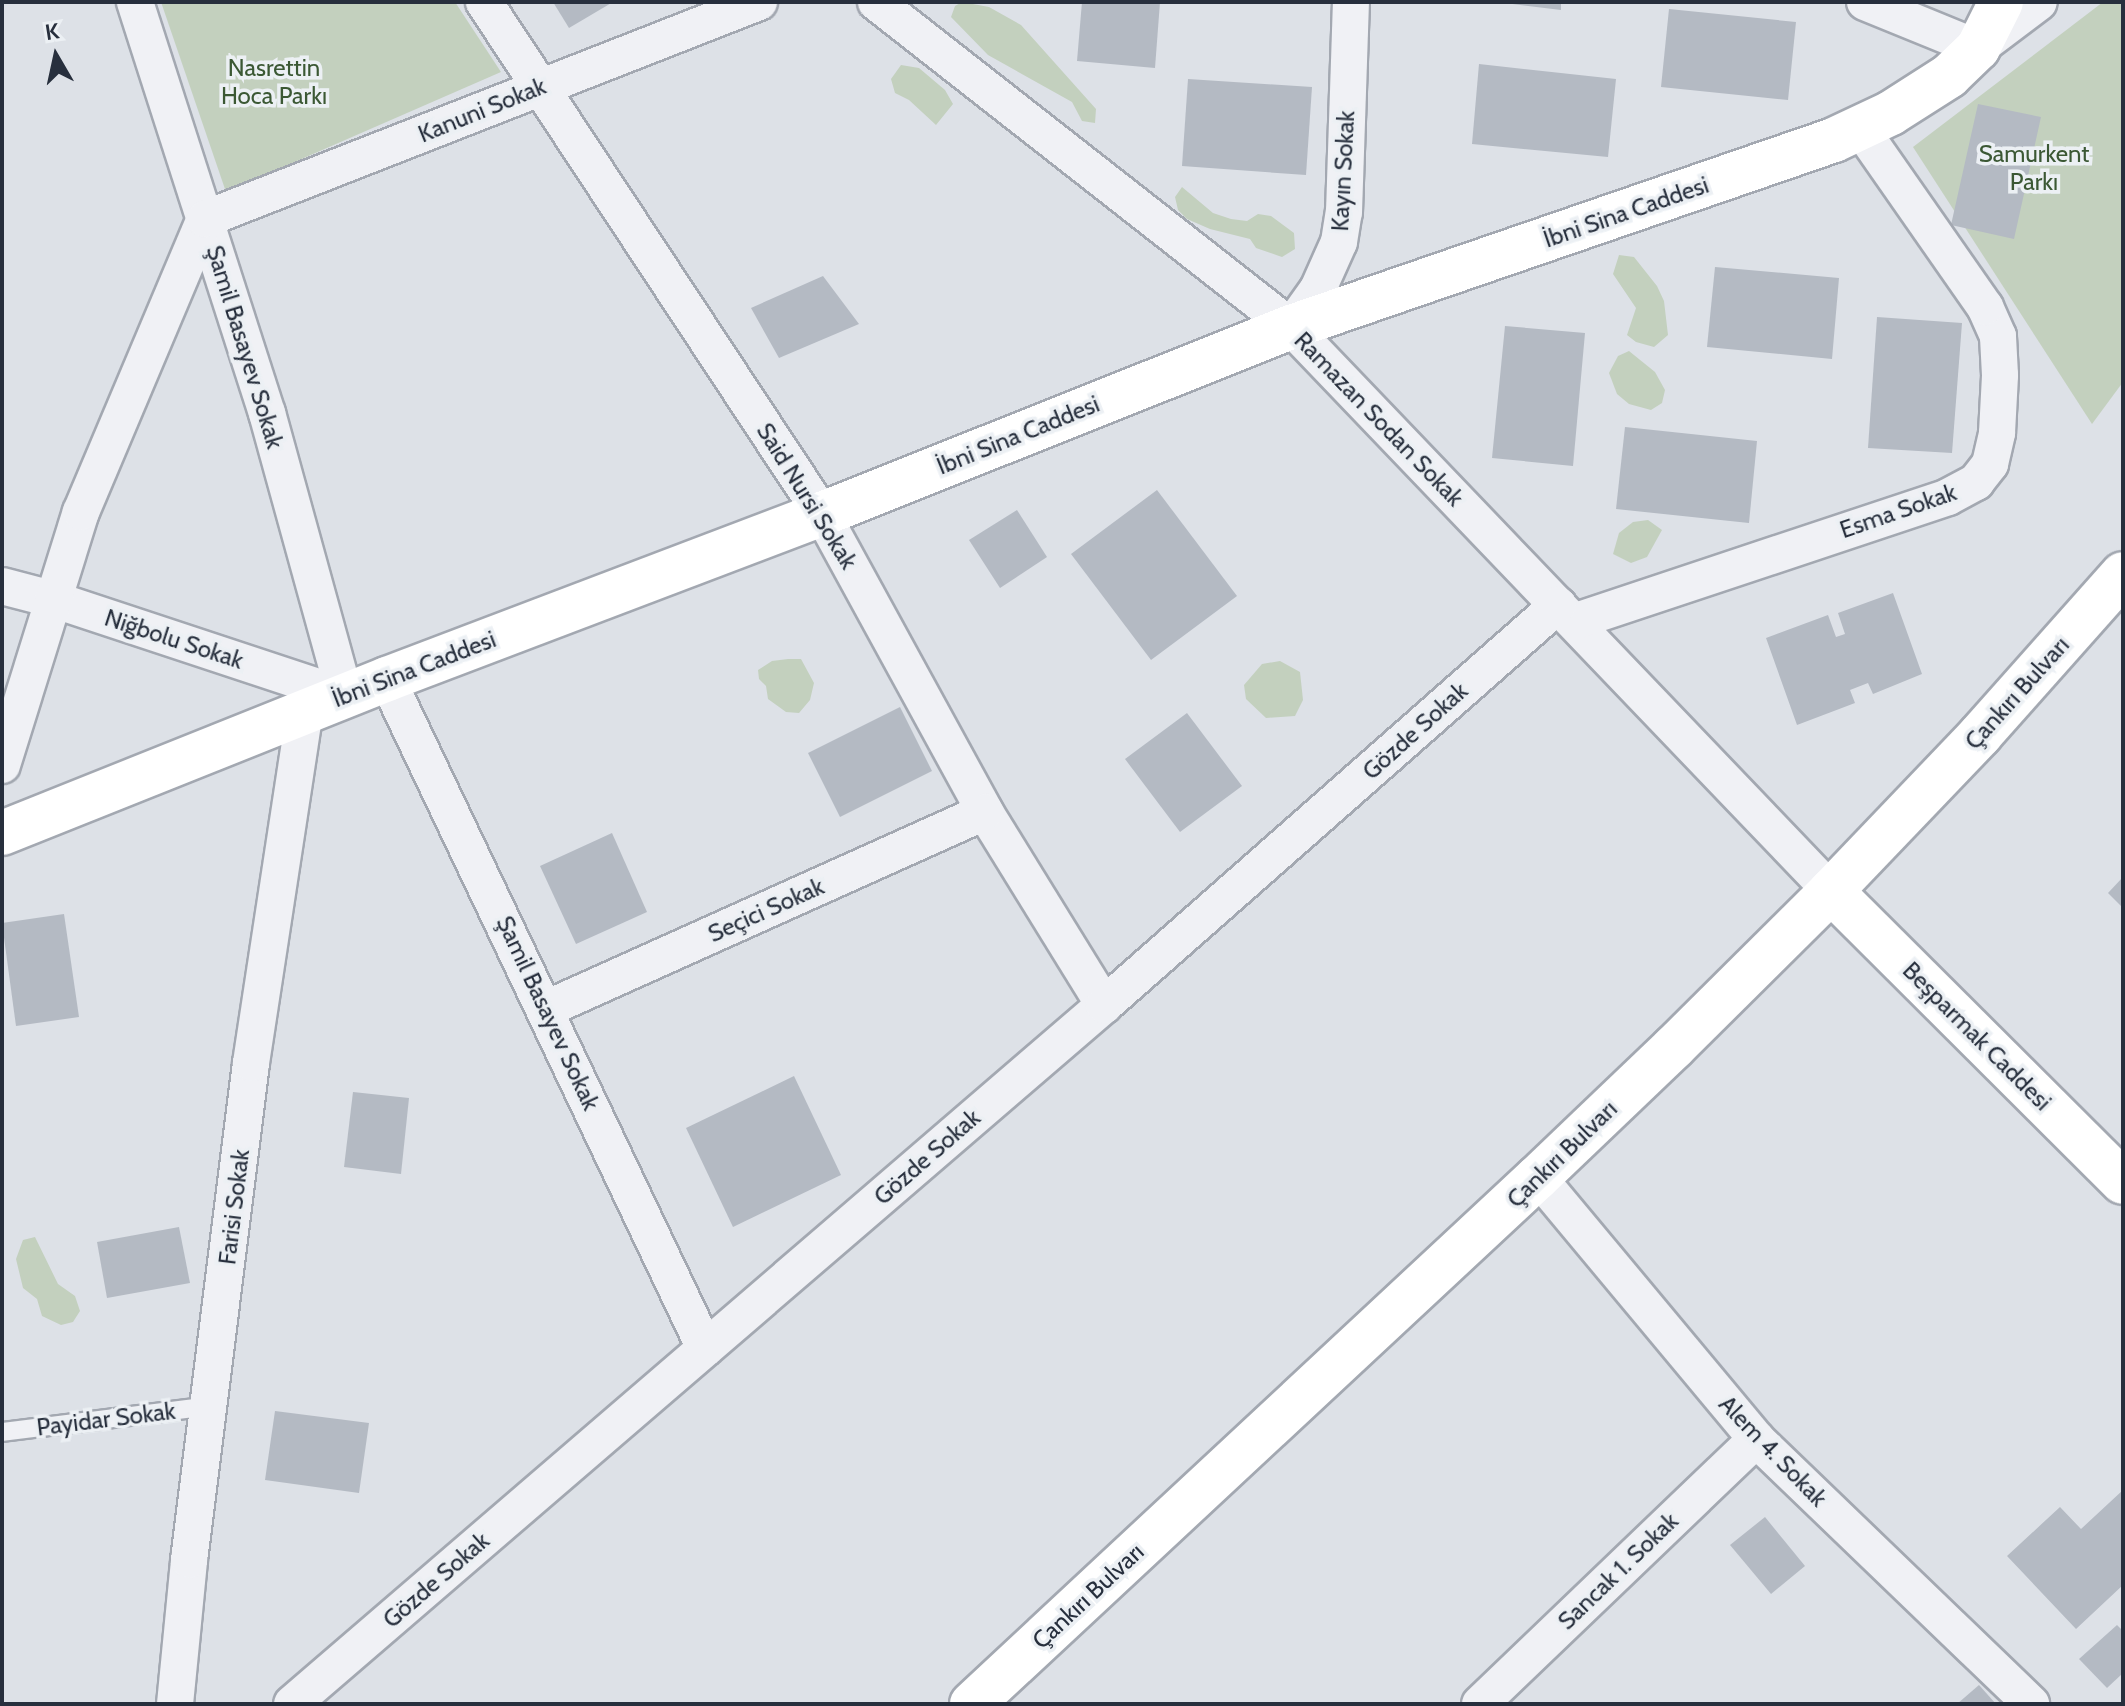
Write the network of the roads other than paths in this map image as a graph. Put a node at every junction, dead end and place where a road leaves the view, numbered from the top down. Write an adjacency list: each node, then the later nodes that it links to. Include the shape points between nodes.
1 (135, 2): 12 (street, Şamil Basayev Sokak)
2 (484, 2): 10 (street, Said Nursi Sokak)
3 (759, 2): 10 (street, Kanuni Sokak)
4 (876, 2): 13 (street, Ramazan Sodan Sokak)
5 (1351, 2): 13 (street, Kayın Sokak, via 1339,242 1318,289)
6 (1865, 2): 9 (street)
7 (2001, 2): 9 (street, İbni Sina Caddesi)
8 (2039, 2): 9 (street)
9 (1978, 48): 11 (street, İbni Sina Caddesi, via 1920,95)
10 (542, 87): 12 (street, Kanuni Sokak); 14 (street, Said Nursi Sokak)
11 (1861, 129): 13 (street, İbni Sina Caddesi); 18 (street, Esma Sokak, via 1985,307 1998,336 2000,389 1990,464 1976,482 1948,497)
12 (205, 219): 17 (street, via 81,512); 20 (street, Şamil Basayev Sokak, via 267,413)
13 (1291, 327): 14 (street, İbni Sina Caddesi); 18 (street, Ramazan Sodan Sokak)
14 (822, 514): 19 (street, İbni Sina Caddesi); 22 (street, Said Nursi Sokak)
15 (2121, 579): 24 (street, Çankırı Bulvarı)
16 (2, 586): 17 (street, Niğbolu Sokak)
17 (52, 599): 20 (street, Niğbolu Sokak); 21 (street)
18 (1567, 613): 24 (street, Ramazan Sodan Sokak); 25 (street, Gözde Sokak)
19 (387, 679): 20 (street, İbni Sina Caddesi); 26 (street, Şamil Basayev Sokak)
20 (325, 704): 23 (street, İbni Sina Caddesi); 30 (street, Farisi Sokak, via 251,1063)
21 (2, 765)
22 (985, 812): 25 (street, Said Nursi Sokak); 26 (street, Seçici Sokak)
23 (2, 833)
24 (1831, 891): 27 (street, Çankırı Bulvarı); 28 (street, Beşparmak Caddesi)
25 (1104, 1005): 29 (street, Gözde Sokak)
26 (546, 1009): 29 (street, Şamil Basayev Sokak)
27 (1538, 1177): 32 (street, Alem 4. Sokak); 35 (street, Çankırı Bulvarı)
28 (2123, 1182)
29 (705, 1348): 34 (street, Gözde Sokak)
30 (210, 1406): 31 (lane, Payidar Sokak); 33 (street, Farisi Sokak)
31 (2, 1432)
32 (1756, 1439): 36 (street, Sancak 1. Sokak); 37 (street, Alem 4. Sokak)
33 (175, 1704)
34 (292, 1704)
35 (972, 1704)
36 (1480, 1704)
37 (2031, 1704)

